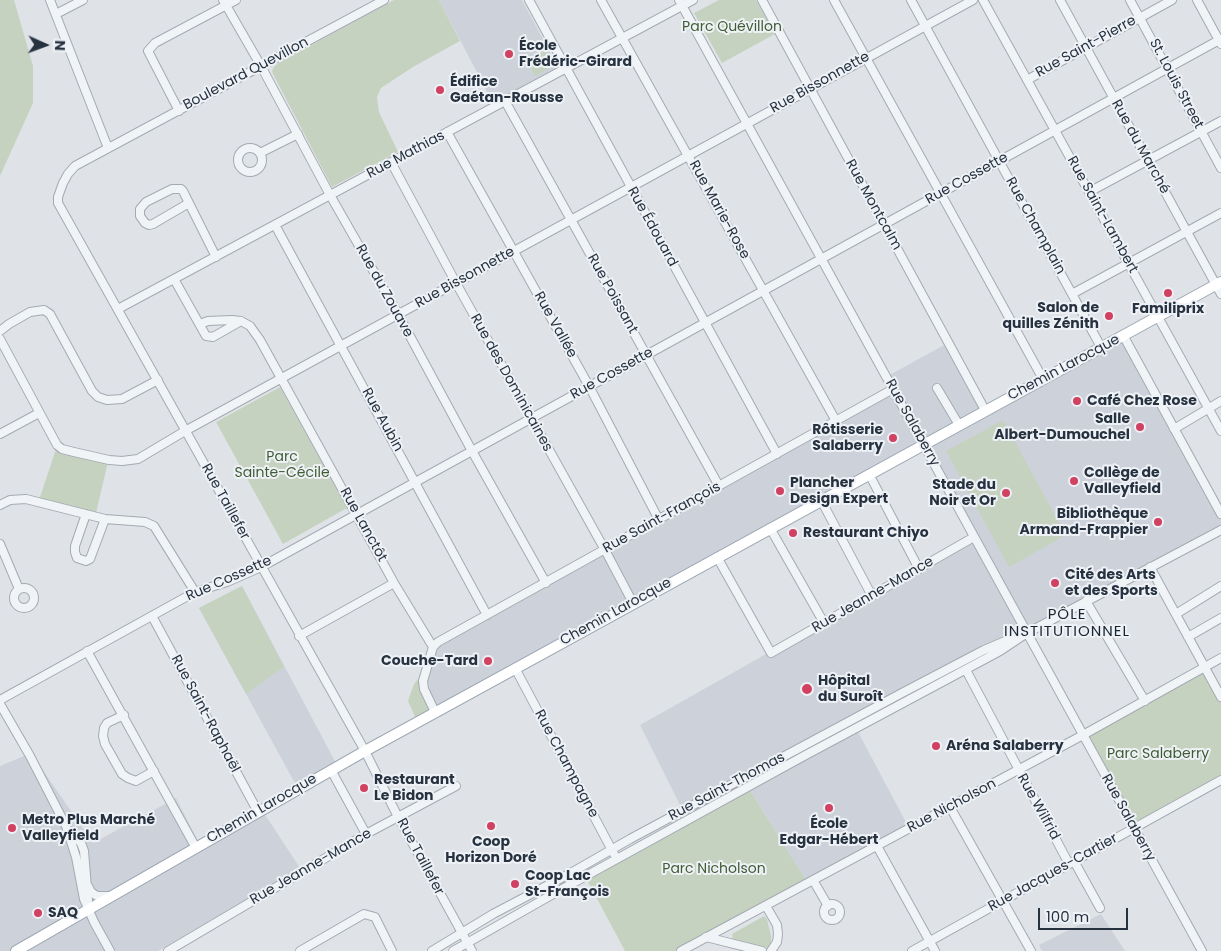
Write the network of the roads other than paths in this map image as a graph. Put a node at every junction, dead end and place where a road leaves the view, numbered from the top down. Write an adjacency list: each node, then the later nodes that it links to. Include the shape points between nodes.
1 (50, 0): 19 (street)
2 (83, 0): 19 (street)
3 (236, 0): 17 (street)
4 (382, 0): 26 (street, Boulevard Quevillon)
5 (529, 0): 27 (street, Rue Édouard)
6 (601, 0): 22 (street, Rue Marie-Rose)
7 (694, 0): 18 (street, Rue Mathias)
8 (762, 0): 30 (street, Rue Montcalm)
9 (834, 0): 25 (street)
10 (912, 0): 21 (street, Rue Champlain)
11 (973, 0): 21 (street, Rue Bissonnette)
12 (983, 0): 29 (street, Rue Saint-Lambert)
13 (1060, 0): 24 (street, Rue du Marché)
14 (1130, 0): 20 (street, St. Louis Street)
15 (1172, 0): 20 (street, Rue Saint-Pierre)
16 (1197, 0): 23 (street)
17 (224, 3): 26 (street, Rue du Zouave); 33 (street, via 155,43 148,52)
18 (681, 3): 22 (street, Rue Mathias); 35 (street, Rue Salaberry)
19 (56, 14): 40 (street)
20 (1140, 18): 24 (street, Rue Saint-Pierre); 28 (street, St. Louis Street)
21 (926, 26): 25 (street, Rue Bissonnette); 44 (street, Rue Champlain)
22 (622, 38): 27 (street, Rue Mathias); 42 (street, Rue Marie-Rose)
23 (1220, 41): 28 (street, Rue Cossette)
24 (1086, 48): 29 (street, Rue Saint-Pierre); 31 (street, Rue du Marché)
25 (866, 58): 30 (street, Rue Bissonnette); 49 (street)
26 (261, 66): 33 (street, Boulevard Quevillon); 39 (street, Rue du Zouave)
27 (566, 68): 32 (street, Rue Mathias); 47 (street, Rue Édouard)
28 (1168, 69): 31 (street, Rue Cossette); 37 (street, St. Louis Street)
29 (1027, 80): 36 (street, Rue Saint-Lambert)
30 (810, 89): 35 (street, Rue Bissonnette); 54 (street, Rue Montcalm)
31 (1114, 98): 36 (street, Rue Cossette); 43 (street, Rue du Marché)
32 (505, 101): 38 (street, Rue Mathias); 53 (street, Rue Poissant)
33 (179, 111): 40 (street, Boulevard Quevillon)
34 (1221, 121): 37 (street)
35 (748, 123): 42 (street, Rue Bissonnette); 59 (street, Rue Salaberry)
36 (1055, 130): 44 (street, Rue Cossette); 48 (street, Rue Saint-Lambert)
37 (1201, 131): 43 (street); 46 (street, St. Louis Street)
38 (447, 132): 45 (street, Rue Mathias); 57 (street, Rue Vallée)
39 (298, 134): 41 (street); 50 (street, Rue du Zouave)
40 (108, 148): 66 (street, Rue Taillefer, via 75,166 68,174 58,203)
41 (260, 154)
42 (688, 156): 47 (street, Rue Bissonnette); 64 (street, Rue Marie-Rose)
43 (1148, 160): 48 (street); 56 (street, Rue du Marché)
44 (999, 161): 49 (street, Rue Cossette); 65 (street, Rue Champlain)
45 (392, 162): 50 (street, Rue Mathias); 62 (street, Rue des Dominicaines)
46 (1221, 168)
47 (630, 187): 53 (street, Rue Bissonnette); 70 (street, Rue Édouard)
48 (1089, 192): 60 (street, Rue Saint-Lambert)
49 (941, 193): 54 (street, Rue Cossette); 79 (street)
50 (330, 195): 55 (street, Rue Mathias); 67 (street, Rue du Zouave)
51 (189, 204): 51 (street, via 184,191 172,189 142,205 140,216 149,225); 58 (street)
52 (1221, 213): 56 (street)
53 (572, 219): 57 (street, Rue Bissonnette); 77 (street, Rue Poissant)
54 (884, 224): 59 (street, Rue Cossette); 86 (street, Rue Montcalm)
55 (276, 225): 58 (street, Rue Mathias); 75 (street, Rue Aubin)
56 (1187, 232): 60 (street); 63 (street, Rue du Marché)
57 (514, 251): 62 (street, Rue Bissonnette); 81 (street, Rue Vallée)
58 (216, 257): 61 (street, Rue Mathias)
59 (822, 258): 64 (street, Rue Cossette); 83 (street, Rue Salaberry)
60 (1130, 262): 65 (street); 68 (street, Rue Saint-Lambert)
61 (174, 279): 66 (street, Rue Mathias); 71 (street)
62 (456, 283): 67 (street, Rue Bissonnette); 88 (street, Rue des Dominicaines)
63 (1219, 287): 68 (main road, Chemin Larocque)
64 (764, 290): 70 (street, Rue Cossette); 89 (street, Rue Marie-Rose)
65 (1072, 294): 76 (street, Rue Champlain)
66 (118, 309): 80 (street, Rue Taillefer)
67 (398, 314): 75 (street, Rue Bissonnette); 96 (street, Rue du Zouave)
68 (1158, 316): 73 (main road, Chemin Larocque); 85 (street, Rue Saint-Lambert)
69 (241, 321): 71 (street); 71 (street, via 213,336 206,336); 78 (street, Rue Lanctôt, via 250,326)
70 (704, 323): 77 (street, Rue Cossette); 97 (street, Rue Édouard)
71 (200, 324)
72 (0, 331): 80 (street, via 30,312 44,310 50,314 92,391 106,400 122,399)
73 (1123, 335): 76 (main road, Chemin Larocque); 91 (street)
74 (0, 339): 87 (street, Rue Bissonnette)
75 (341, 346): 78 (street, Rue Bissonnette); 99 (street, Rue Aubin)
76 (1101, 347): 79 (main road, Chemin Larocque)
77 (646, 355): 81 (street, Rue Cossette); 100 (street, Rue Poissant)
78 (282, 378): 93 (street, Rue Bissonnette); 104 (street, Rue Lanctôt)
79 (1043, 379): 86 (main road, Chemin Larocque)
80 (158, 380): 93 (street, Rue Taillefer)
81 (589, 386): 88 (street, Rue Cossette); 107 (street, Rue Vallée)
82 (937, 388): 90 (street)
83 (893, 389): 89 (street, Rue Saint-François); 95 (street, Rue Salaberry)
84 (1221, 401): 85 (street)
85 (1209, 408): 91 (street); 92 (street, Rue Saint-Lambert)
86 (985, 410): 90 (main road, Chemin Larocque)
87 (39, 413): 93 (street, Rue Bissonnette, via 52,438 62,449 109,460 138,459); 94 (street)
88 (530, 418): 96 (street, Rue Cossette); 112 (street, Rue des Dominicaines)
89 (836, 421): 97 (street, Rue Saint-François)
90 (959, 424): 95 (main road, Chemin Larocque)
91 (1174, 429): 105 (street)
92 (1221, 430)
93 (185, 431): 114 (street, Rue Taillefer)
94 (0, 434)
95 (923, 444): 98 (main road, Chemin Larocque); 110 (street, Rue Salaberry)
96 (472, 451): 99 (street, Rue Cossette); 118 (street, Rue du Zouave)
97 (777, 454): 100 (street, Rue Saint-François)
98 (869, 474): 101 (main road, Chemin Larocque); 116 (street)
99 (416, 482): 104 (street, Rue Cossette); 126 (street, Rue Aubin)
100 (719, 486): 107 (street, Rue Saint-François)
101 (821, 500): 108 (main road, Chemin Larocque); 122 (street)
102 (0, 506): 103 (street, via 10,500 26,499)
103 (86, 514): 106 (street); 106 (street, via 75,546 78,558 86,561 90,559)
104 (357, 514): 114 (street, Rue Cossette); 117 (street, Rue Lanctôt)
105 (1221, 514)
106 (105, 519): 121 (street, via 145,522 154,526)
107 (659, 520): 112 (street, Rue Saint-François)
108 (770, 528): 113 (main road, Chemin Larocque); 129 (street)
109 (1221, 530): 115 (street, Rue Saint-Thomas)
110 (974, 537): 116 (street, Rue Jeanne-Mance); 130 (street, Rue Salaberry)
111 (0, 544): 120 (street)
112 (605, 550): 118 (street, Rue Saint-François); 124 (street, Rue des Dominicaines)
113 (718, 557): 124 (main road, Chemin Larocque); 129 (street, Rue Jeanne-Mance, via 771,653)
114 (261, 567): 121 (street, Rue Cossette); 131 (street, Rue Taillefer)
115 (1150, 567): 123 (street, Rue Saint-Thomas); 125 (street)
116 (919, 569): 122 (street, Rue Jeanne-Mance)
117 (394, 583): 131 (street); 133 (street, Rue Lanctôt)
118 (546, 583): 126 (street, Rue Saint-François)
119 (1221, 586): 125 (street)
120 (19, 590)
121 (194, 592): 127 (street, Rue Cossette)
122 (872, 596): 129 (street, Rue Jeanne-Mance)
123 (1086, 601): 130 (street, Rue Saint-Thomas); 141 (street)
124 (633, 603): 137 (main road, Chemin Larocque)
125 (1176, 614): 132 (street)
126 (487, 615): 133 (street, Rue Saint-François)
127 (152, 616): 134 (street, Rue Cossette); 155 (street, Rue Saint-Raphaël)
128 (1221, 618): 132 (street)
129 (824, 623)
130 (1027, 633): 138 (street, Rue Saint-Thomas); 145 (street, Rue Salaberry); 150 (street, Rue Saint-Thomas, via 984,650)
131 (299, 636): 146 (street, Rue Taillefer)
132 (1188, 637): 136 (street)
133 (433, 647): 143 (street, via 423,681)
134 (87, 652): 140 (street, Rue Cossette); 144 (street)
135 (1221, 658): 136 (street, Rue Nicholson)
136 (1205, 667): 139 (street); 141 (street, Rue Nicholson)
137 (515, 668): 143 (main road, Chemin Larocque); 162 (street, Rue Champagne)
138 (966, 670): 148 (street, Rue Wilfrid); 153 (street, Rue Saint-Thomas)
139 (1221, 696)
140 (0, 700)
141 (1144, 701): 145 (street, Rue Nicholson)
142 (0, 704): 157 (street)
143 (434, 712): 146 (main road, Chemin Larocque)
144 (124, 715): 149 (street); 149 (street, via 104,728 105,744 122,774 128,778 136,781)
145 (1083, 735): 148 (street, Rue Nicholson); 158 (street, Rue Salaberry)
146 (365, 750): 147 (main road, Chemin Larocque); 156 (street, Rue Taillefer)
147 (330, 770): 155 (main road, Chemin Larocque); 159 (street)
148 (1018, 770): 154 (street, Rue Nicholson); 164 (street, Rue Wilfrid)
149 (154, 771): 161 (street)
150 (743, 779): 153 (street); 162 (street, Rue Saint-Thomas)
151 (1221, 780): 158 (street, Rue Jacques-Cartier)
152 (456, 786): 156 (street, Rue Jeanne-Mance)
153 (747, 788): 163 (street, Rue Saint-Thomas)
154 (950, 807): 160 (street, Rue Nicholson); 168 (street)
155 (258, 812): 161 (main road, Chemin Larocque)
156 (398, 817): 159 (street, Rue Jeanne-Mance); 173 (street, Rue Taillefer)
157 (66, 826): 166 (street, via 84,851); 172 (street)
158 (1134, 829): 164 (street, Rue Jacques-Cartier); 191 (street, Rue Salaberry)
159 (366, 834): 179 (street, Rue Jeanne-Mance)
160 (877, 846): 165 (street, Rue Nicholson); 175 (street)
161 (196, 848): 167 (main road, Chemin Larocque)
162 (612, 850): 163 (street, Rue Champagne); 173 (street, Rue Saint-Thomas)
163 (616, 859): 176 (street, Rue Saint-Thomas)
164 (1072, 863): 168 (street, Rue Jacques-Cartier); 171 (street, Rue Wilfrid)
165 (814, 880): 169 (street, Rue Nicholson); 170 (street)
166 (87, 884): 167 (street, via 97,896); 172 (street)
167 (112, 896): 172 (main road, Chemin Larocque)
168 (1002, 901): 175 (street, Rue Jacques-Cartier); 190 (street)
169 (766, 906): 174 (street, Rue Nicholson); 187 (street, via 778,934)
170 (828, 906)
171 (1100, 908)
172 (88, 910): 177 (main road, Chemin Larocque); 178 (street)
173 (462, 934): 176 (street, Rue Taillefer); 182 (street, Rue Saint-Thomas)
174 (706, 937): 185 (street, Rue Nicholson); 186 (street)
175 (930, 941): 188 (street, Rue Jacques-Cartier); 189 (street)
176 (467, 943): 183 (street, Rue Saint-Thomas); 184 (street, Rue Taillefer)
177 (16, 951)
178 (110, 951)
179 (168, 951)
180 (300, 951): 181 (street, via 364,914 375,917)
181 (392, 951)
182 (432, 951)
183 (453, 951)
184 (472, 951)
185 (681, 951)
186 (762, 951)
187 (771, 951)
188 (912, 951)
189 (935, 951)
190 (1031, 951)
191 (1202, 951)

